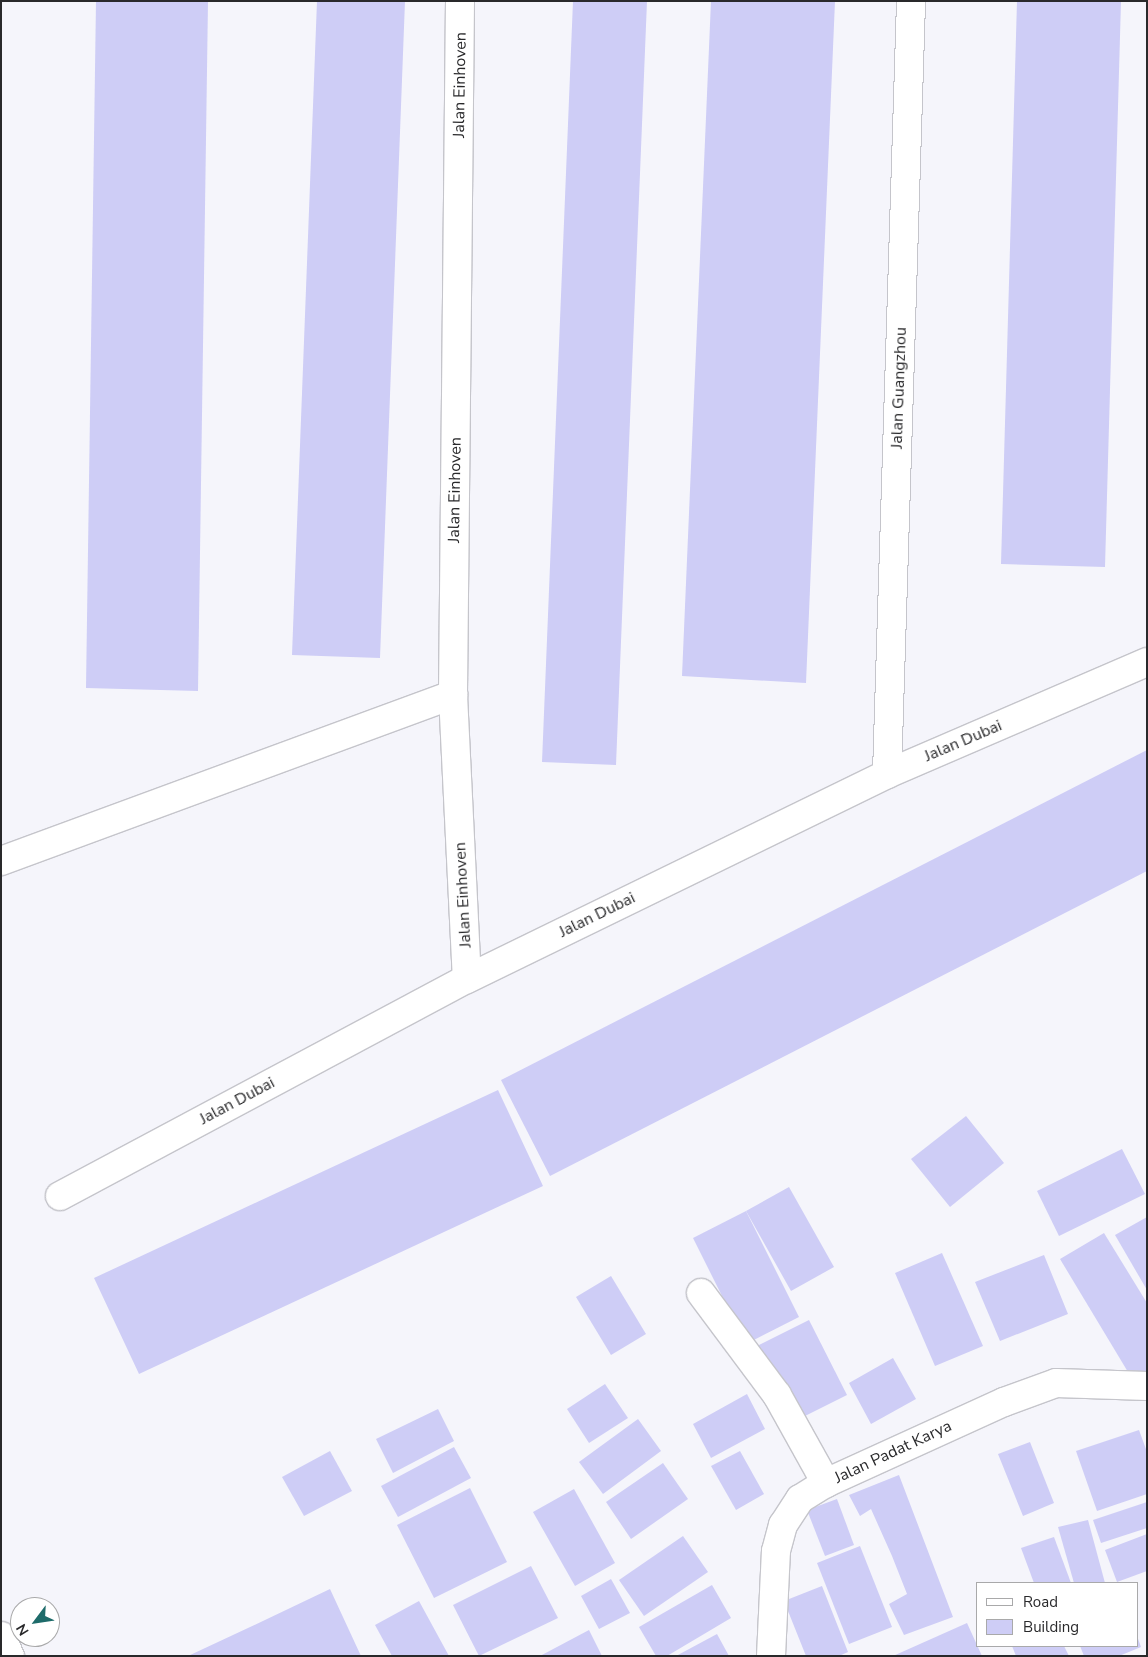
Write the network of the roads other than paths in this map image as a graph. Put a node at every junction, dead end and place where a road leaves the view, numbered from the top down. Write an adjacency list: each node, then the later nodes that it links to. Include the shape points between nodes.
1 (460, 1): 4 (street, Jalan Einhoven)
2 (911, 1): 5 (street, Jalan Guangzhou)
3 (1147, 662): 5 (street, Jalan Dubai)
4 (453, 695): 6 (street); 7 (street, Jalan Einhoven)
5 (887, 774): 7 (street, Jalan Dubai)
6 (1, 861)
7 (467, 979): 8 (street, Jalan Dubai)
8 (60, 1196)
9 (701, 1293): 11 (street, via 777,1395)
10 (1145, 1391): 11 (street, Jalan Padat Karya, via 1056,1383 1004,1402)
11 (826, 1483): 14 (street, Jalan Padat Karya, via 800,1499 783,1525 776,1551)
12 (1, 1636): 13 (street)
13 (10, 1656)
14 (771, 1656)

